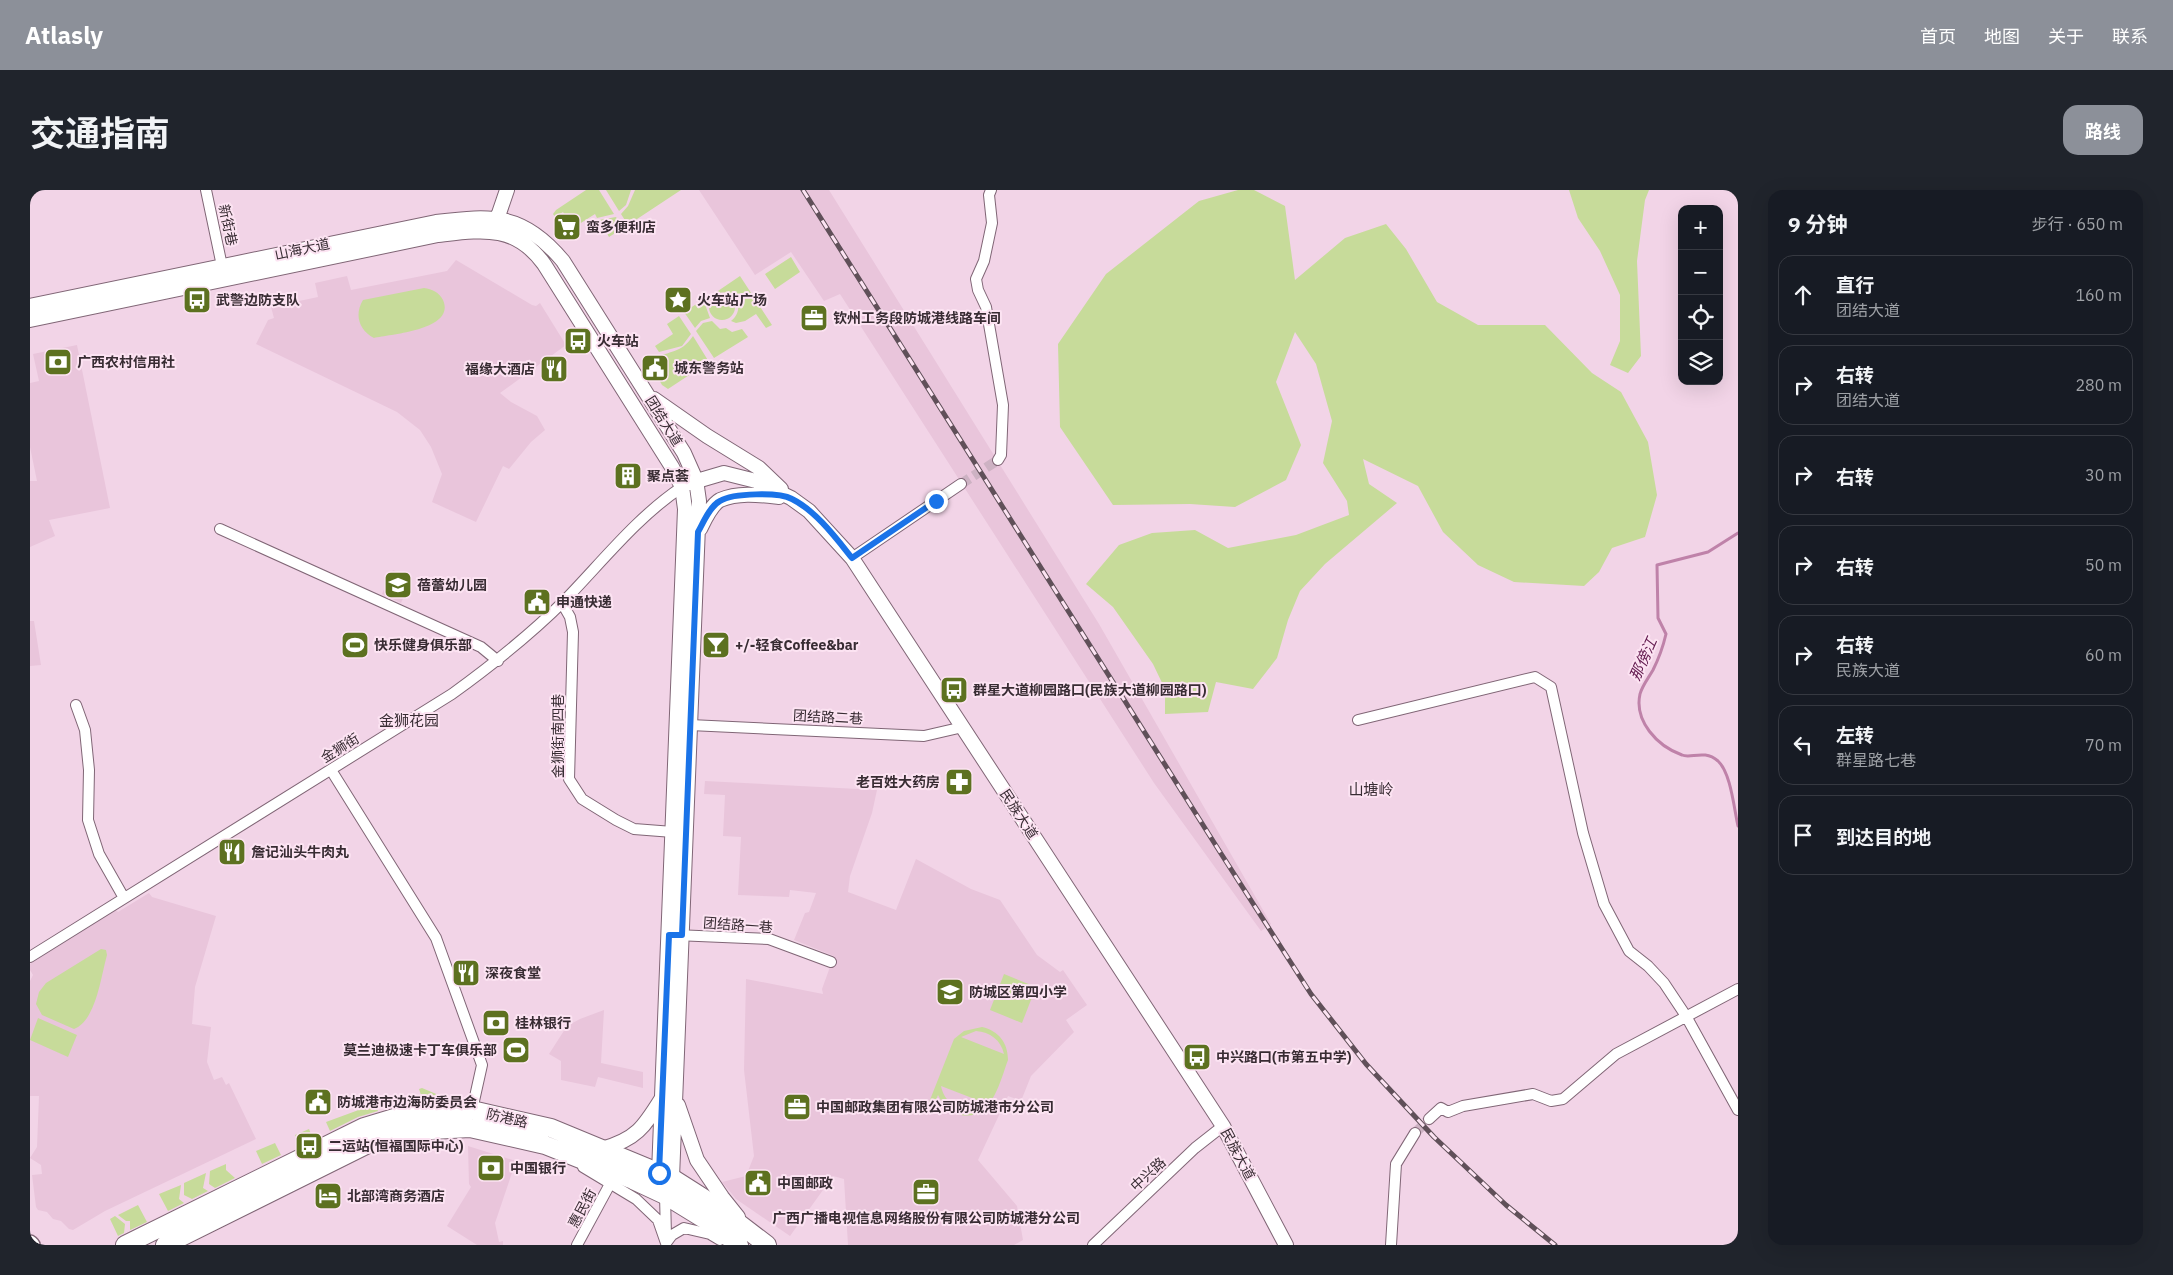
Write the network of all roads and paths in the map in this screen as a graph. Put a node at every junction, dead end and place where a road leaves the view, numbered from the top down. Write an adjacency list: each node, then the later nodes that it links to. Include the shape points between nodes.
1 (206, 190): 6 (street, 新街巷)
2 (507, 190): 4 (main road)
3 (991, 190): 11 (street, via 992,223 976,279 986,307 1003,405 1001,455)
4 (496, 224): 5 (main road, 山海大道, via 528,230 547,243); 6 (main road, 山海大道, via 473,218 436,222); 7 (main road, 山海大道, via 536,254); 9 (main road, 山海大道)
5 (563, 261): 10 (main road, 团结大道)
6 (222, 266): 8 (main road, 山海大道)
7 (548, 270): 14 (main road, 团结大道)
8 (30, 306)
9 (30, 320)
10 (646, 393): 12 (main road, 团结大道, via 684,453); 15 (main road, via 706,436 759,468)
11 (998, 460)
12 (696, 480): 14 (main road, 民族大道); 15 (main road, 民族大道, via 724,473 756,481); 17 (main road, 团结大道)
13 (962, 484): 18 (street)
14 (682, 487): 19 (street, 金狮街, via 661,501); 26 (main road, 团结大道, via 685,508)
15 (791, 498): 17 (main road, via 750,493 719,501); 18 (main road, 民族大道, via 809,511)
16 (220, 529): 20 (street, via 481,647)
17 (698, 532): 23 (main road, 团结大道)
18 (852, 558): 24 (main road, 民族大道)
19 (562, 603): 20 (street, 金狮街); 26 (street, 金狮街南四巷, via 570,617 573,632 569,779 582,799 616,820 634,829)
20 (498, 661): 25 (street, 金狮街, via 452,694)
21 (76, 705): 27 (street, via 85,730 90,770 88,820 99,854)
22 (1358, 720): 32 (street, via 1535,677 1551,686 1583,833 1604,904 1629,951 1664,983)
23 (690, 725): 24 (street, 团结路二巷, via 924,736); 28 (main road, 团结大道)
24 (963, 727): 37 (main road, 民族大道)
25 (330, 770): 27 (street, 金狮街); 34 (street, via 436,938 482,1065)
26 (673, 832): 28 (main road, 团结大道)
27 (124, 898): 29 (street, 金狮街)
28 (675, 935): 30 (street, 团结路一巷, via 769,938); 33 (main road, 团结大道)
29 (30, 956)
30 (831, 962)
31 (1738, 989): 32 (street)
32 (1686, 1016): 35 (street); 36 (street, via 1616,1054 1562,1099 1551,1101 1533,1094 1463,1106 1448,1112 1441,1108)
33 (669, 1097): 40 (main road, via 636,1134 622,1143); 41 (main road, 团结大道); 44 (main road, via 697,1160)
34 (472, 1110): 40 (highway, 防港路, via 551,1128); 47 (highway, 防港路, via 407,1114 364,1127)
35 (1738, 1110)
36 (1429, 1119)
37 (1223, 1126): 53 (street, 中兴路, via 1195,1148); 54 (main road, 民族大道)
38 (1415, 1133): 55 (street, via 1396,1164)
39 (546, 1145): 42 (street); 43 (highway, 防港路); 45 (highway, 防港路, via 470,1128 412,1131 370,1143)
40 (602, 1149): 41 (highway, 防港路)
41 (666, 1175): 43 (main road, 团结大道); 44 (highway, 防港路)
42 (610, 1184): 46 (street, via 636,1199 658,1220); 49 (street, 惠民街)
43 (665, 1195): 46 (street); 51 (highway, 防港路)
44 (749, 1231): 52 (highway, 防港路)
45 (184, 1240): 48 (highway, 防港路)
46 (666, 1244): 50 (street, via 672,1235 684,1228 710,1234)
47 (125, 1245)
48 (165, 1245)
49 (577, 1245)
50 (732, 1245)
51 (739, 1245)
52 (767, 1245)
53 (1093, 1245)
54 (1286, 1245)
55 (1391, 1245)

